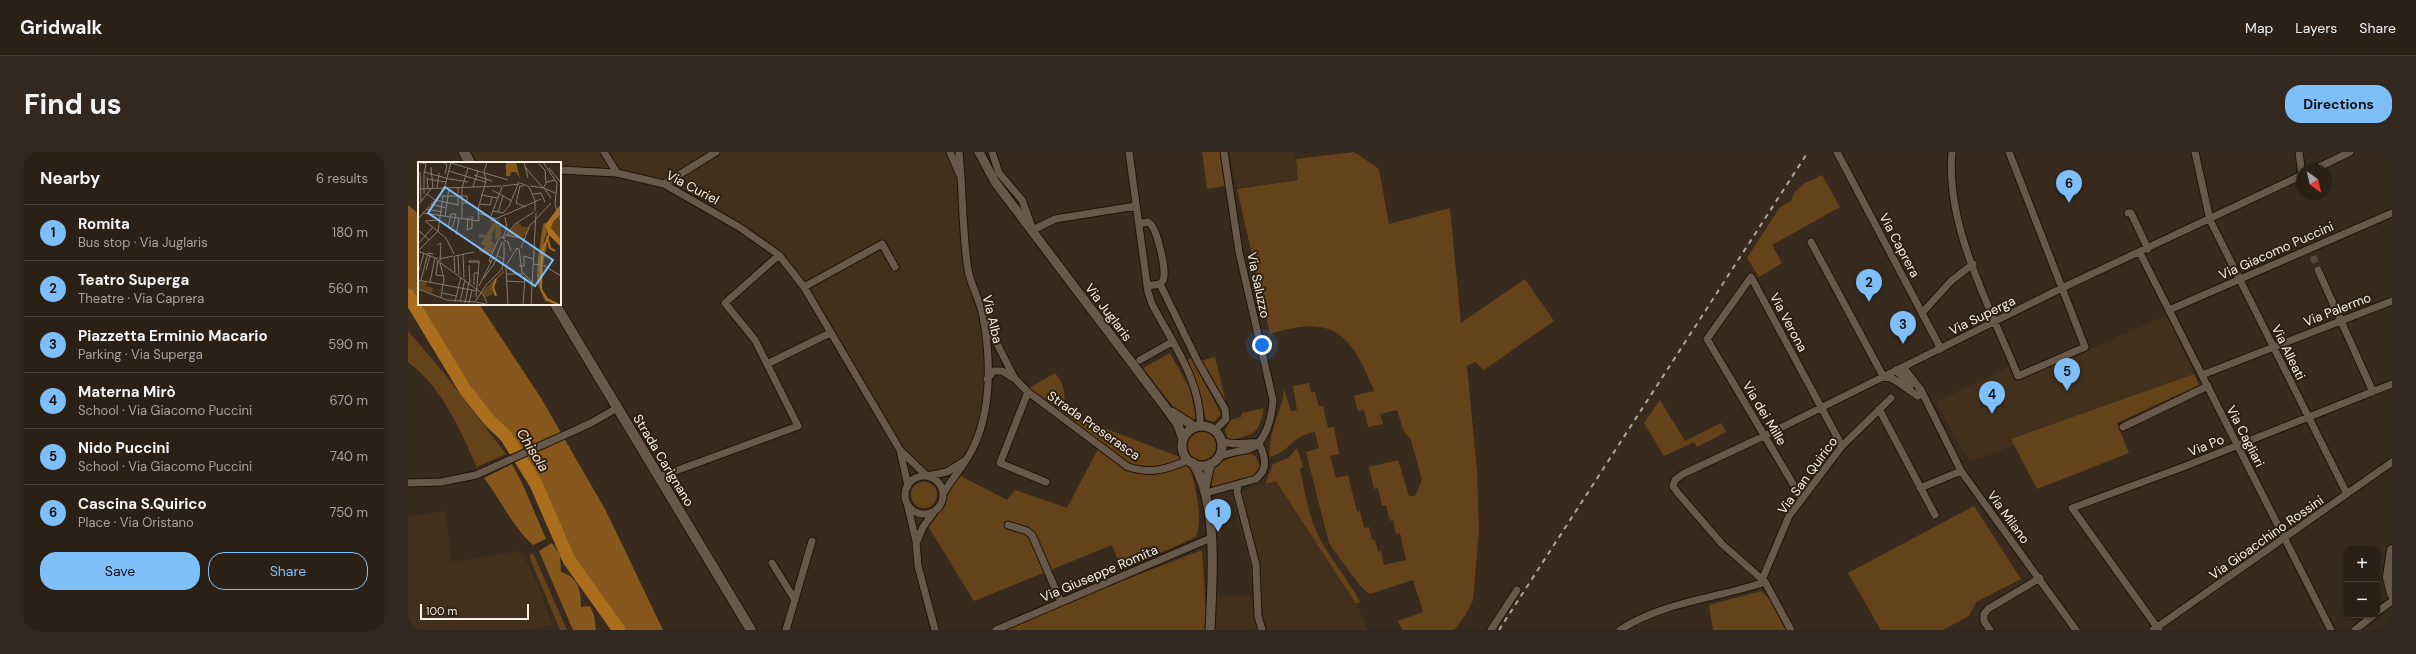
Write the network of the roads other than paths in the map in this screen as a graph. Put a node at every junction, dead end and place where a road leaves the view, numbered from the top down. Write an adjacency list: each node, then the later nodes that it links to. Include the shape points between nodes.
1 (464, 152): 16 (main road)
2 (604, 152): 20 (street)
3 (716, 152): 23 (street)
4 (950, 152): 22 (street, Via Alba)
5 (959, 152): 22 (street, Via Alba)
6 (992, 152): 29 (street, Via Juglaris, via 999,173 1022,200)
7 (1129, 152): 24 (street)
8 (1224, 152): 87 (street, Via Saluzzo, via 1239,252 1273,400 1268,424)
9 (1837, 152): 47 (street, Via Caprera)
10 (1952, 152): 36 (street, via 1957,217)
11 (2009, 152): 43 (street)
12 (2195, 152): 27 (street, Via Alleati)
13 (2299, 152): 17 (street)
14 (2346, 153): 18 (street)
15 (981, 154): 29 (street, Via Juglaris, via 995,182)
16 (469, 162)
17 (2301, 164)
18 (2325, 164)
19 (561, 170): 20 (street, Via Curiel)
20 (617, 173): 23 (street, Via Curiel)
21 (2296, 178): 27 (street, Via Superga)
22 (962, 180): 48 (street, Via Alba, via 968,272)
23 (664, 184): 34 (street, Via Curiel, via 739,227)
24 (1136, 206): 28 (street); 29 (street, via 1055,219)
25 (2128, 213): 32 (street, via 2131,213)
26 (2392, 213): 31 (street, Via Giacomo Puccini)
27 (2210, 220): 32 (street, Via Superga); 39 (street, Via Alleati)
28 (1139, 224): 40 (street, via 1148,222 1155,229 1164,270 1164,278); 42 (street)
29 (1033, 230): 77 (street, Via Juglaris)
30 (1810, 242): 65 (street)
31 (2309, 248): 35 (street); 39 (street, Via Giacomo Puccini)
32 (2148, 249): 33 (street, Via Superga)
33 (2140, 253): 43 (street, Via Superga); 46 (street, Via Cagliari)
34 (779, 255): 41 (street, Via Curiel); 61 (street, via 725,302 755,340)
35 (2313, 256)
36 (1972, 264): 47 (street, via 1951,281); 49 (street)
37 (895, 266): 41 (street, via 882,244)
38 (2318, 270): 50 (street)
39 (2240, 278): 46 (street, Via Giacomo Puccini); 55 (street, Via Alleati)
40 (1160, 284): 42 (street); 52 (street)
41 (804, 286): 51 (street, Via Curiel)
42 (1147, 286): 54 (street, via 1152,304)
43 (2062, 288): 49 (street, Via Superga); 49 (street, via 2085,347 2018,376)
44 (2392, 301): 50 (street, Via Palermo)
45 (556, 305): 76 (main road, Strada Carignano)
46 (2169, 310): 64 (street, Via Cagliari)
47 (1922, 313): 56 (street, Via Caprera)
48 (983, 314): 57 (street, Via Alba); 58 (street, Strada Preserasca)
49 (1996, 321): 56 (street, Via Superga)
50 (2340, 321): 55 (street, Via Palermo); 72 (street)
51 (830, 333): 61 (street); 90 (street, Via Curiel)
52 (1186, 339): 54 (street); 83 (street, via 1227,413 1226,419)
53 (1707, 339): 75 (street, Via Verona, via 1751,277); 84 (street, Via dei Mille)
54 (1173, 344): 59 (street); 81 (street, via 1196,389 1201,412)
55 (2274, 347): 64 (street, Via Palermo); 80 (street, Via Alleati)
56 (1940, 349): 60 (street, Via Superga)
57 (989, 358): 58 (street, via 1000,354); 66 (street, Via Alba)
58 (1005, 358): 67 (street, Strada Preserasca)
59 (1140, 360)
60 (1916, 360): 62 (street, Via Superga); 68 (street, via 1913,369)
61 (767, 364): 98 (street, via 798,426)
62 (1903, 367): 63 (street, Via Superga); 68 (street, Via Milano)
63 (1896, 370): 65 (street, Via Superga); 73 (street, Via Milano)
64 (2202, 375): 70 (street, Via Cagliari)
65 (1883, 376): 73 (street, via 1893,379); 75 (street, Via Superga)
66 (987, 379): 67 (street, Strada Preserasca, via 994,372 1002,371); 92 (street, Via Alba, via 979,430)
67 (1016, 379): 71 (street, Strada Preserasca)
68 (1914, 381): 79 (street, Via Milano)
69 (2392, 384): 72 (street, Via Po)
70 (2208, 386): 82 (street); 88 (street, Via Cagliari)
71 (1028, 392): 93 (street, Strada Preserasca, via 1128,467 1143,472); 99 (street, via 1000,464)
72 (2373, 392): 80 (street, Via Po)
73 (1918, 396): 79 (street, Via Milano)
74 (1891, 398): 78 (street, Via San Quirico)
75 (1820, 407): 84 (street, Via Superga); 89 (street, Via Verona)
76 (616, 408): 98 (main road, Strada Carignano); 100 (street, via 487,470 441,482)
77 (1166, 408): 81 (street, Via Juglaris); 85 (street, Via Juglaris, via 1178,425)
78 (1879, 409): 89 (street, Via San Quirico); 103 (street)
79 (1931, 413): 96 (street, Via Milano)
80 (2308, 418): 88 (street, Via Po); 106 (street, Via Alleati)
81 (1198, 426): 83 (street); 85 (street, via 1190,430)
82 (2123, 427)
83 (1215, 430): 86 (street)
84 (1764, 436): 107 (street, Via dei Mille); 119 (street, Via Superga, via 1683,474 1675,480 1673,486 1722,544)
85 (1183, 439): 93 (street, via 1183,451)
86 (1222, 441): 87 (street, via 1233,445); 91 (street)
87 (1259, 443): 91 (street, via 1250,449 1226,453); 101 (street, via 1266,464 1262,474 1256,479)
88 (2237, 445): 112 (street, Via Cagliari); 127 (street, Via Po, via 2072,508)
89 (1842, 446): 107 (street, Via San Quirico)
90 (900, 450): 97 (street, Via Curiel); 102 (street, Via Curiel)
91 (1219, 457): 95 (street)
92 (966, 460): 97 (street, via 947,472); 105 (street, Via Alba, via 952,477)
93 (1190, 461): 95 (street, via 1198,465); 104 (street)
94 (2392, 462): 106 (street, Via Gioacchino Rossini)
95 (1210, 464): 104 (street)
96 (1961, 471): 103 (street); 118 (street, Via Milano)
97 (927, 476): 102 (street, via 919,477); 105 (street, via 938,482)
98 (659, 477): 128 (main road, Strada Carignano)
99 (1046, 482)
100 (408, 483)
101 (1238, 485): 104 (street); 133 (street, via 1237,492 1256,565 1258,616)
102 (908, 486): 108 (street, via 905,494)
103 (1920, 488): 110 (street)
104 (1205, 491): 113 (street)
105 (944, 494): 109 (street, via 940,507)
106 (2347, 494): 112 (street, Via Gioacchino Rossini)
107 (1802, 499): 119 (street, Via San Quirico, via 1789,516)
108 (907, 503): 109 (street, via 910,508 922,514); 115 (street)
109 (934, 512): 115 (street)
110 (1935, 515)
111 (1008, 525): 124 (street, via 1032,535)
112 (2285, 537): 127 (street, Via Gioacchino Rossini); 139 (street, Via Cagliari)
113 (1211, 538): 124 (street, Via Giuseppe Romita); 132 (street, via 1213,574)
114 (812, 541): 122 (street)
115 (916, 542): 130 (street, via 918,566)
116 (2392, 550): 121 (main road, via 2388,577)
117 (772, 563): 122 (street)
118 (2040, 578): 137 (street, via 1988,609 1984,614); 138 (street, Via Milano)
119 (1764, 581): 135 (street, via 1635,620); 136 (street)
120 (1516, 590): 134 (street)
121 (2392, 594)
122 (795, 600): 129 (street)
123 (2392, 601): 125 (street)
124 (1061, 602): 131 (street, Via Giuseppe Romita)
125 (2380, 610)
126 (2370, 618): 140 (street)
127 (2157, 629)
128 (751, 630)
129 (786, 630)
130 (935, 630)
131 (996, 630)
132 (1210, 630)
133 (1262, 630)
134 (1491, 630)
135 (1620, 630)
136 (1791, 630)
137 (1990, 630)
138 (2076, 630)
139 (2331, 630)
140 (2355, 630)

